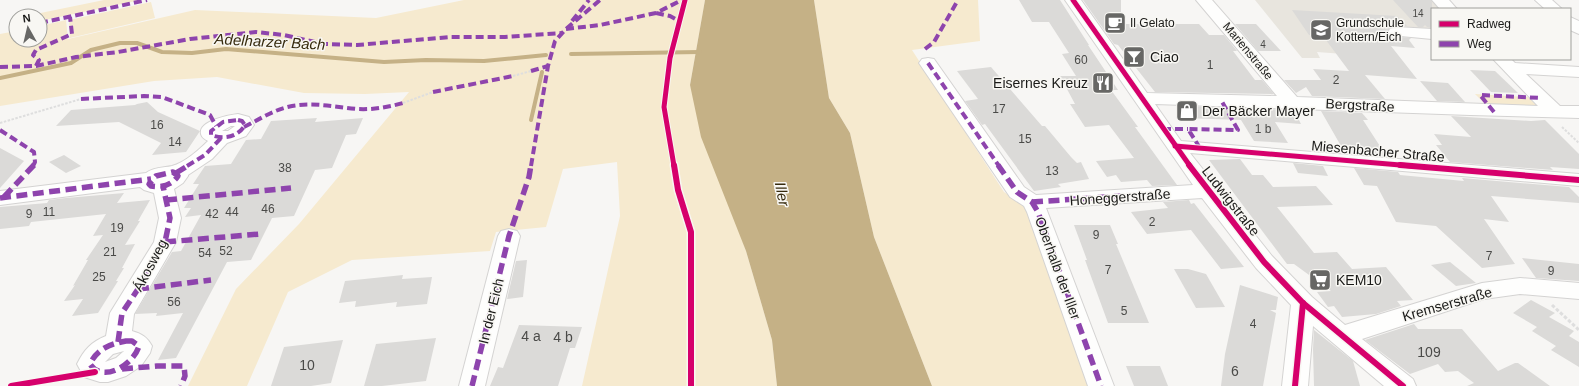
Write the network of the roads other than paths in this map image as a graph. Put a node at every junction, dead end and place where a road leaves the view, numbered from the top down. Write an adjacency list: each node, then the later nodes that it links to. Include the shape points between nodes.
1 (1073, 0): 14 (street, Ludwigstraße)
2 (1204, 0): 15 (street, Marienstraße)
3 (1440, 0): 5 (street)
4 (1543, 0): 6 (street)
5 (1448, 8)
6 (1553, 8)
7 (1571, 23): 8 (street)
8 (1579, 29)
9 (1396, 32): 10 (street)
10 (1431, 34)
11 (928, 63): 24 (street, Oberhalb der Iller, via 1017,192)
12 (1506, 64): 13 (street); 16 (street)
13 (1579, 72)
14 (1141, 98): 15 (street, Bergstraße); 19 (street, Ludwigstraße)
15 (1291, 102): 16 (street, Bergstraße)
16 (1555, 112): 17 (street, Bergstraße)
17 (1579, 112)
18 (222, 137): 20 (street, via 205,155)
19 (1175, 146): 21 (street, Miesenbacher Straße); 22 (street, Ludwigstraße)
20 (163, 179): 23 (street); 29 (street, Ákosweg, via 170,218 165,242 122,313)
21 (1579, 180)
22 (1208, 191): 24 (street, Honeggerstraße); 27 (street, Ludwigstraße, via 1264,262)
23 (0, 198)
24 (1032, 202): 31 (street, Oberhalb der Iller, via 1038,212)
25 (509, 236): 30 (street, In der Eich)
26 (1579, 291): 28 (street, Kremserstraße, via 1520,286 1482,291)
27 (1303, 303): 28 (street, Ludwigstraße); 32 (street)
28 (1341, 336): 33 (street, Ludwigstraße)
29 (118, 342)
30 (472, 386)
31 (1100, 386)
32 (1295, 386)
33 (1403, 386)

